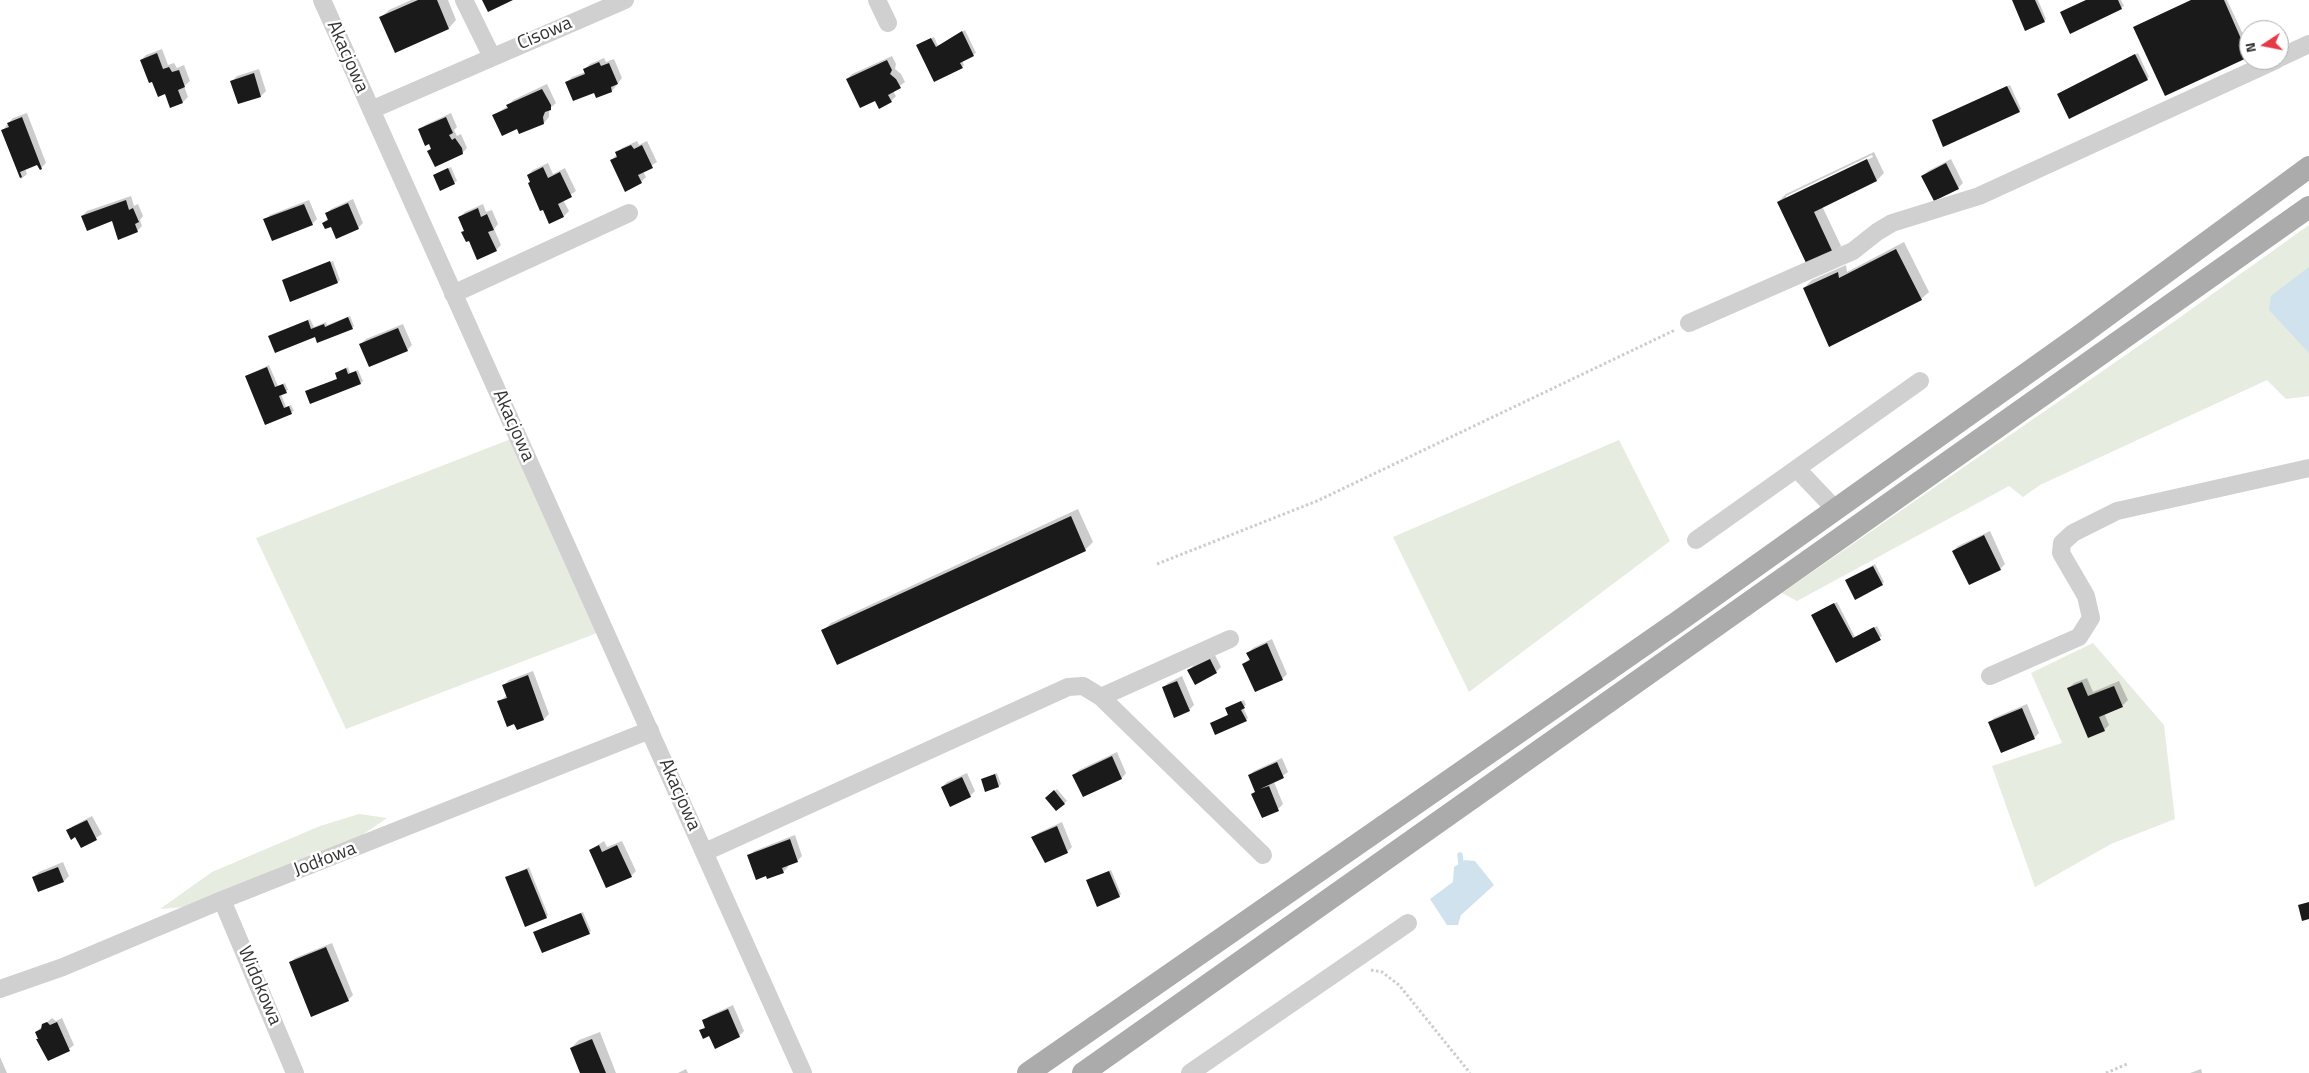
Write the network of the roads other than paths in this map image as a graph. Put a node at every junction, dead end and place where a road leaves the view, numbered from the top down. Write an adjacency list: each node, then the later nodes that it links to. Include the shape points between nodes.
1 (322, 0): 10 (street, Akacjowa)
2 (464, 0): 8 (street)
3 (625, 0): 8 (street, Cisowa)
4 (877, 0): 5 (street)
5 (888, 23)
6 (2309, 44): 7 (street)
7 (2289, 53)
8 (492, 57): 10 (street, Cisowa)
9 (2253, 70): 15 (street, via 1979,196 1892,223 1853,251)
10 (371, 110): 14 (street, Akacjowa)
11 (2309, 167): 19 (main road)
12 (2309, 207): 33 (main road)
13 (629, 213): 14 (street)
14 (453, 294): 24 (street, Akacjowa)
15 (1689, 323)
16 (1920, 381): 18 (street)
17 (2309, 468): 22 (street, via 2117,511 2072,532 2062,543 2061,553 2086,596 2091,618 2079,637)
18 (1797, 469): 19 (street); 20 (street)
19 (1835, 510): 32 (main road)
20 (1696, 540)
21 (1230, 640): 23 (street)
22 (1990, 676)
23 (1101, 697): 25 (street, Akacjowa, via 1083,686 1068,687); 26 (street)
24 (650, 730): 25 (street, Akacjowa); 27 (street, Jodłowa)
25 (705, 852): 31 (street, Akacjowa)
26 (1263, 855)
27 (222, 900): 29 (street, Jodłowa); 30 (street, Widokowa)
28 (1408, 923): 34 (street)
29 (0, 989)
30 (295, 1073)
31 (803, 1073)
32 (1028, 1073)
33 (1083, 1073)
34 (1190, 1073)

